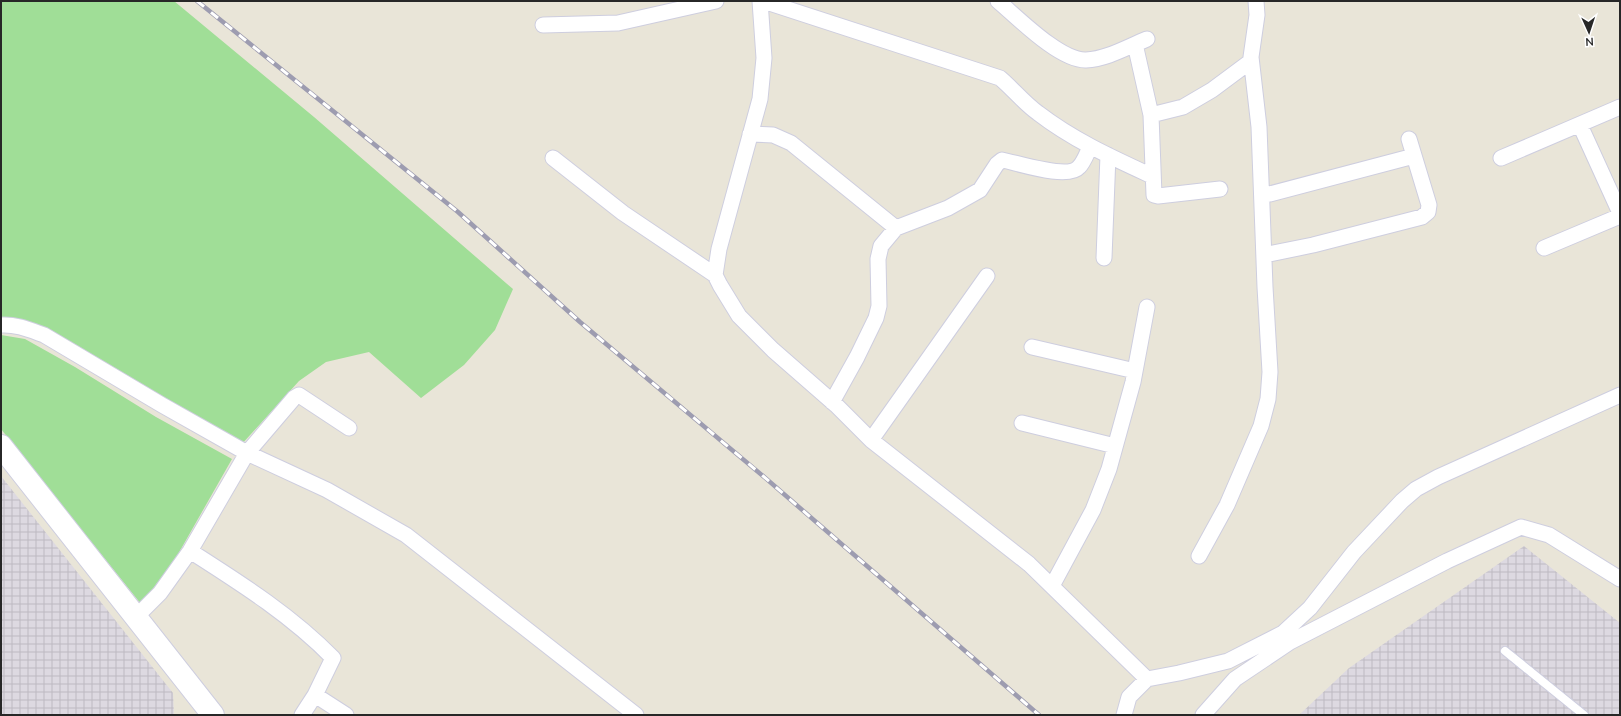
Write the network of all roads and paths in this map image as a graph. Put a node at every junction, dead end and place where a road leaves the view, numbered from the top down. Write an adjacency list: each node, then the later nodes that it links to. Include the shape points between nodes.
1 (716, 1): 5 (street, via 618,23)
2 (761, 1): 10 (street, via 764,58 760,99); 12 (street, via 1000,78 1036,113)
3 (998, 1): 8 (street, via 1056,49 1071,58 1085,60 1105,57 1141,42)
4 (1256, 1): 6 (street, via 1257,15)
5 (543, 25)
6 (1251, 60): 8 (street, via 1212,90 1183,107); 19 (street, via 1260,127)
7 (1620, 107): 9 (street)
8 (1151, 115): 17 (street)
9 (1580, 125): 16 (street); 20 (street)
10 (750, 134): 21 (street, via 773,135 792,143); 25 (street, via 719,249)
11 (1409, 139): 14 (street)
12 (1090, 147): 13 (street); 21 (street, via 1079,168 1070,172 1052,171 1002,160 980,190 972,196)
13 (1108, 155): 17 (street); 24 (street)
14 (1414, 156): 19 (street); 23 (street, via 1429,205 1428,212 1422,217)
15 (553, 158): 25 (street, via 623,214)
16 (1501, 158)
17 (1152, 176): 18 (street, via 1154,195 1158,196)
18 (1220, 189)
19 (1262, 196): 23 (street)
20 (1620, 214): 22 (street)
21 (896, 228): 32 (street, via 881,246 878,260 879,306 876,318)
22 (1544, 248)
23 (1264, 255): 40 (street, via 1270,365 1268,399 1261,426 1227,505)
24 (1104, 258)
25 (715, 275): 32 (street, via 739,316)
26 (987, 276): 35 (street)
27 (1146, 307): 30 (street)
28 (1, 325): 38 (street, via 10,324 44,336)
29 (1032, 347): 30 (street)
30 (1135, 371): 37 (street)
31 (1620, 395): 45 (street, via 1416,489 1354,552 1310,608 1283,633 1228,661 1179,674)
32 (832, 402): 35 (street)
33 (1022, 423): 37 (street)
34 (349, 428): 38 (street, via 299,395)
35 (870, 440): 42 (street, via 1029,564)
36 (1, 446): 43 (main road)
37 (1115, 446): 42 (street, via 1093,510)
38 (247, 453): 39 (street); 47 (street, via 327,490 406,535)
39 (190, 551): 43 (street, via 160,593); 46 (street, via 254,591 322,646 333,658)
40 (1199, 556)
41 (1620, 579): 53 (street, via 1549,535 1521,527 1447,561 1290,642 1235,678)
42 (1052, 586): 45 (street)
43 (136, 617): 48 (main road)
44 (1505, 651): 54 (lane)
45 (1147, 679): 52 (street, via 1129,697)
46 (315, 695): 49 (street); 50 (street)
47 (621, 710): 51 (street)
48 (213, 715)
49 (302, 715)
50 (346, 715)
51 (636, 715)
52 (1124, 715)
53 (1203, 715)
54 (1584, 715)

